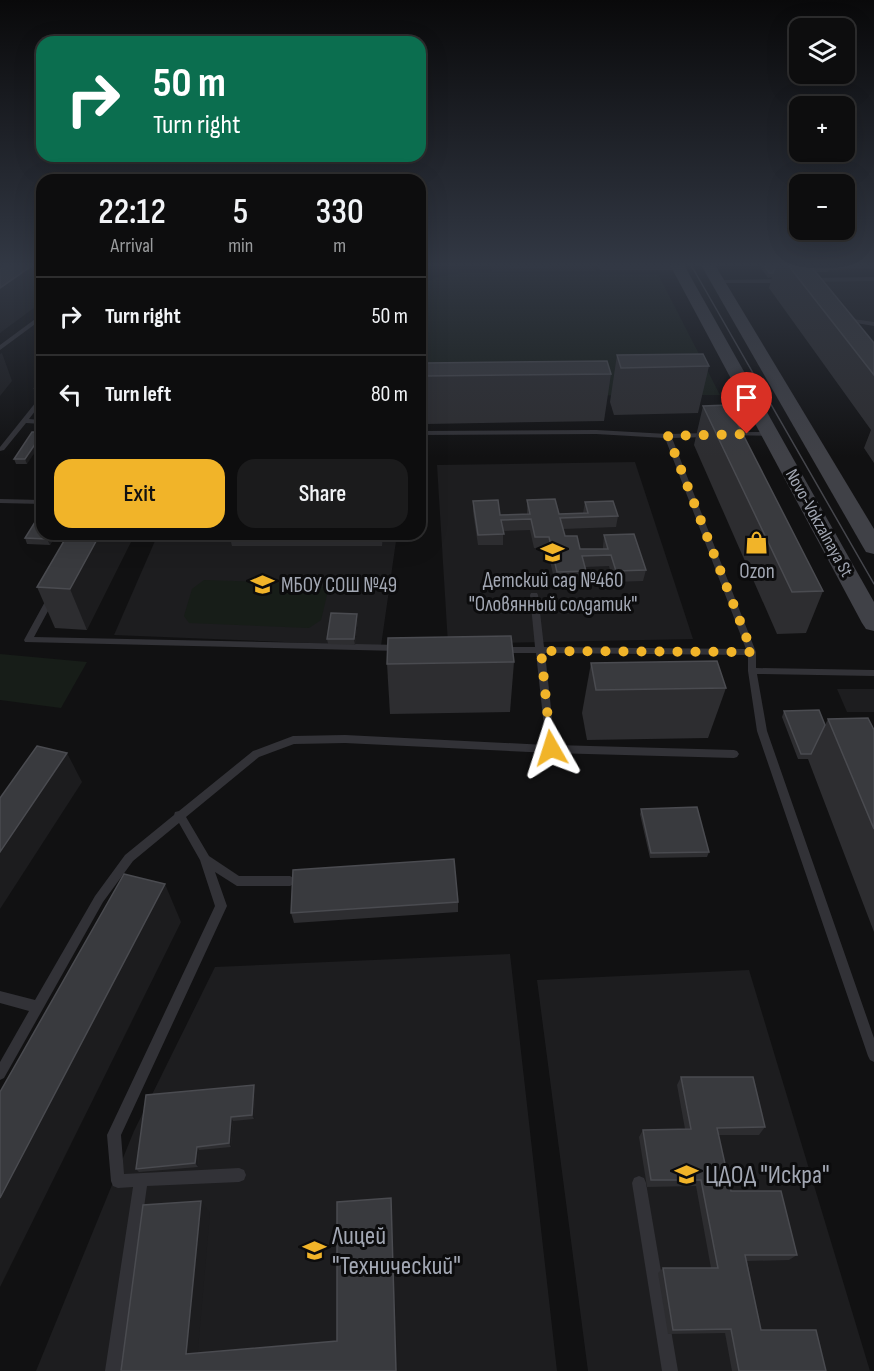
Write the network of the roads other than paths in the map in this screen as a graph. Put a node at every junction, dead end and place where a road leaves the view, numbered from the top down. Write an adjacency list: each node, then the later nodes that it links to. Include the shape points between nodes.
1 (25, 329): 4 (lane)
2 (712, 329): 10 (main road, Novo-Vokzalnaya St)
3 (746, 329): 16 (main road, Novo-Vokzalnaya St)
4 (0, 348)
5 (36, 406): 6 (lane)
6 (24, 421): 7 (lane); 13 (lane)
7 (36, 422)
8 (426, 433): 12 (lane, via 597,432)
9 (724, 434): 10 (lane)
10 (770, 434): 19 (main road, Novo-Vokzalnaya St)
11 (713, 435): 12 (lane)
12 (668, 436): 23 (lane)
13 (2, 449)
14 (0, 501): 15 (lane)
15 (36, 502)
16 (874, 548)
17 (56, 587): 20 (lane, via 28,640)
18 (534, 595): 22 (lane)
19 (874, 623)
20 (410, 648)
21 (493, 650): 22 (lane)
22 (541, 651): 23 (lane); 26 (lane)
23 (752, 652): 24 (lane)
24 (752, 671): 25 (lane); 33 (lane, via 762,731)
25 (874, 673)
26 (551, 748): 27 (lane); 28 (lane, via 292,740 256,754)
27 (734, 754)
28 (180, 815): 29 (lane); 32 (lane, via 129,858 99,899)
29 (205, 860): 30 (lane, via 237,881); 36 (lane, via 221,906 114,1135 118,1181)
30 (290, 881)
31 (0, 997): 32 (lane)
32 (38, 1007): 34 (lane)
33 (874, 1056)
34 (0, 1074)
35 (239, 1174): 36 (lane)
36 (141, 1180): 38 (lane)
37 (639, 1183): 39 (lane)
38 (113, 1371)
39 (670, 1371)

